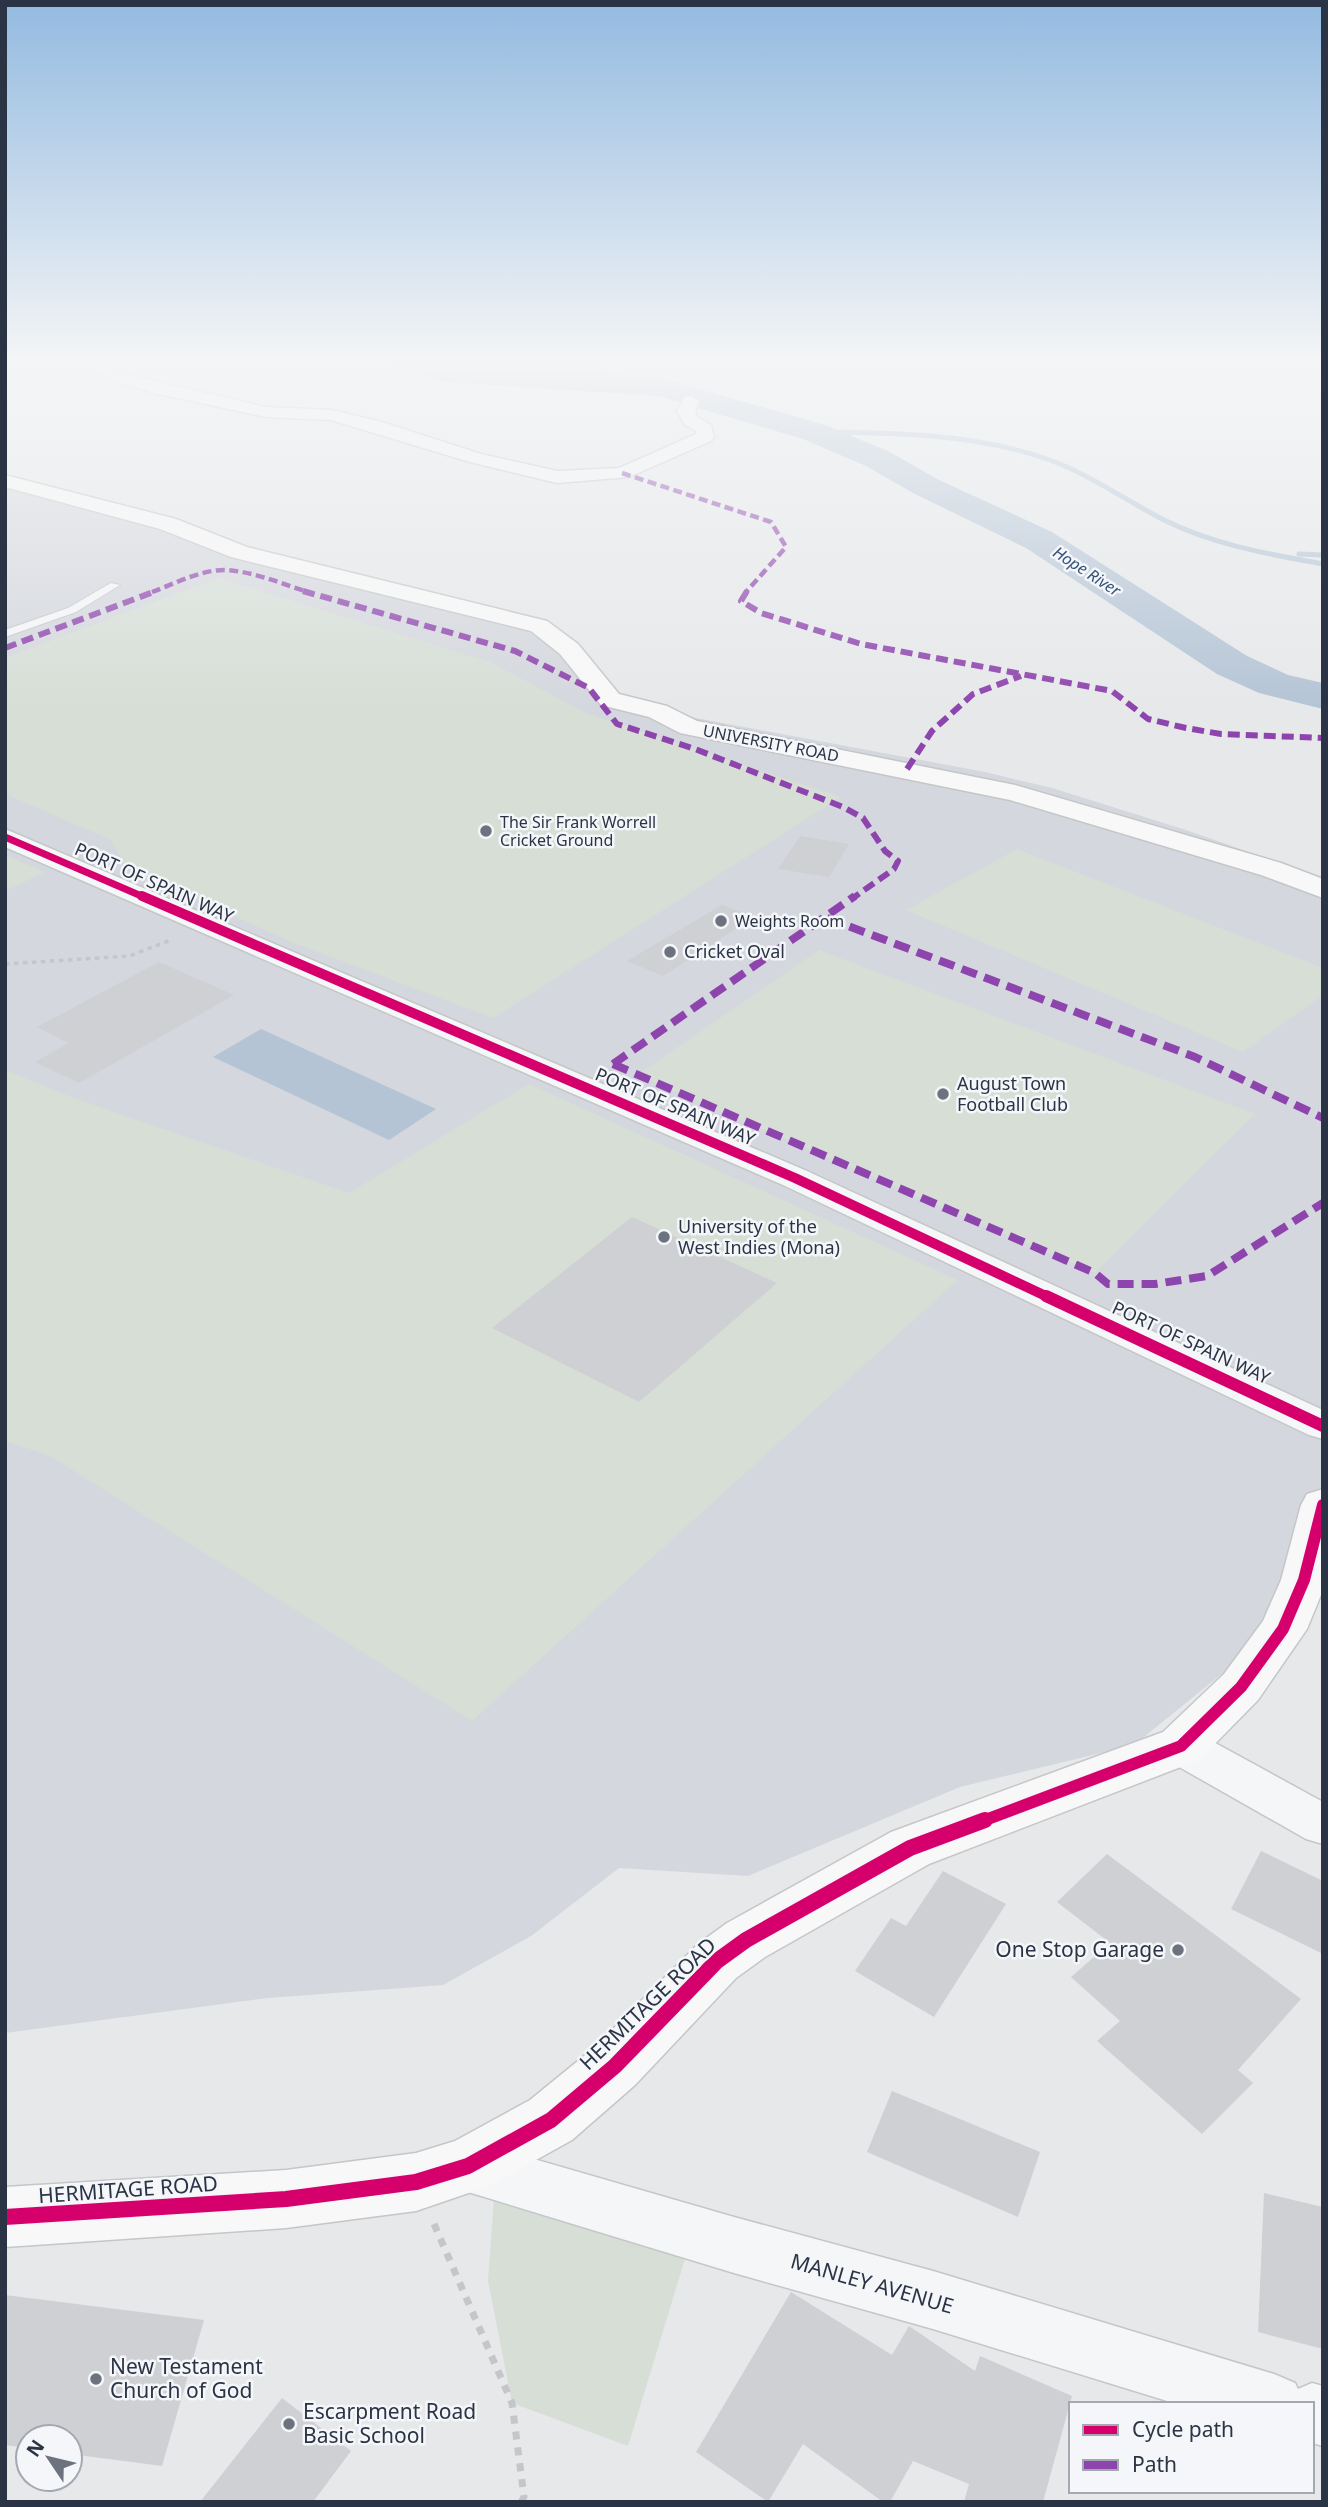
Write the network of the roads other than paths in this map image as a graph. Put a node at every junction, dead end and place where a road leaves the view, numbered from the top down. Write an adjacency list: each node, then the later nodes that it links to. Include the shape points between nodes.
1 (553, 476): 2 (street)
2 (597, 476)
3 (5, 481): 7 (street, UNIVERSITY ROAD, via 168,524 239,552 539,625 569,649 610,700 659,712 689,727 1015,793 1259,865)
4 (115, 586): 5 (lane, via 72,610)
5 (5, 634)
6 (5, 837): 8 (street, PORT OF SPAIN WAY, via 795,1178)
7 (1323, 889)
8 (1323, 1426)
9 (1323, 1505): 10 (street, HERMITAGE ROAD)
10 (1313, 1583): 11 (street, HERMITAGE ROAD, via 1241,1687)
11 (1181, 1746): 12 (street); 13 (street, HERMITAGE ROAD, via 909,1848 746,1940 717,1962 615,2066 551,2120)
12 (1323, 1825)
13 (468, 2166): 14 (street, HERMITAGE ROAD, via 416,2182 286,2199); 15 (street, MANLEY AVENUE)
14 (5, 2217)
15 (1268, 2402)

